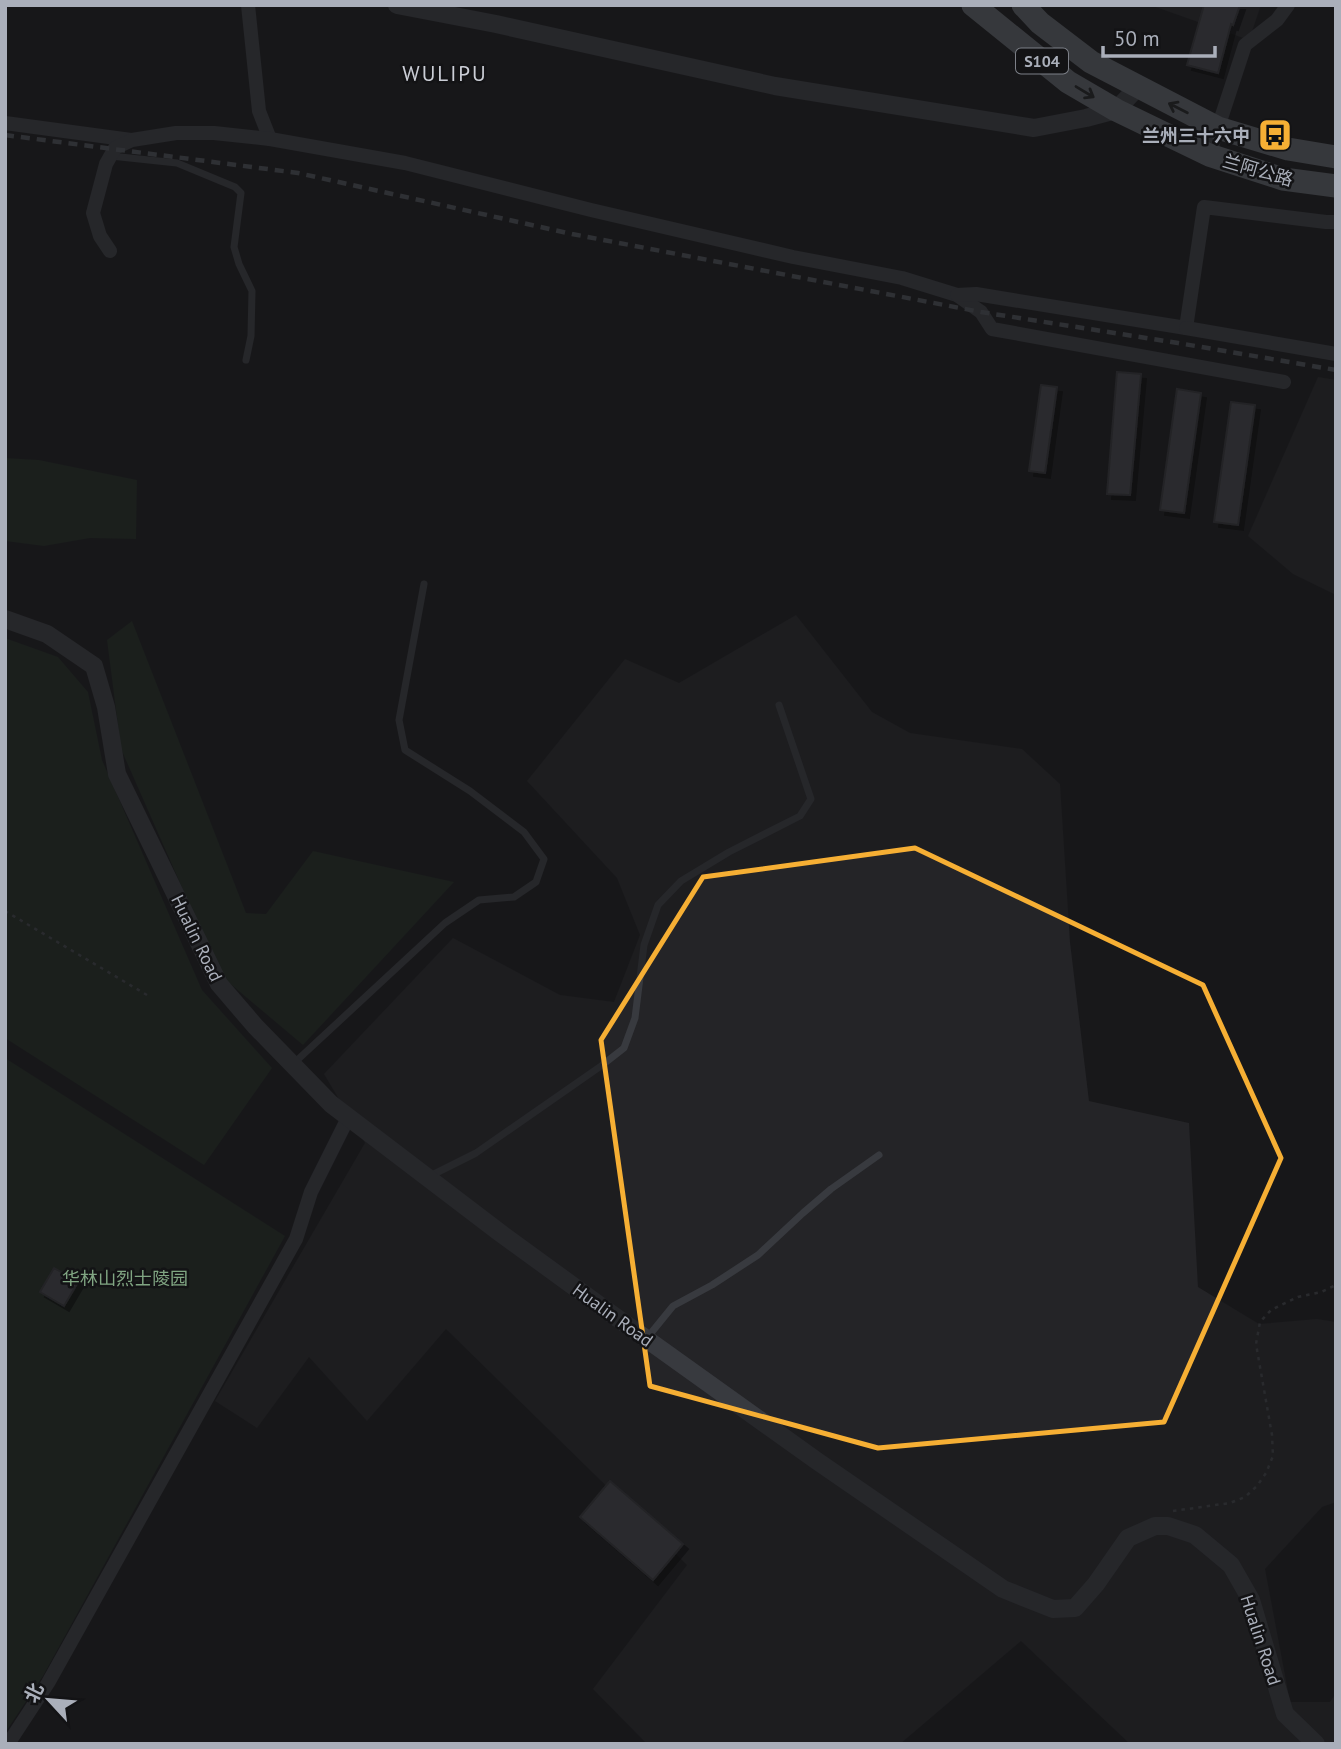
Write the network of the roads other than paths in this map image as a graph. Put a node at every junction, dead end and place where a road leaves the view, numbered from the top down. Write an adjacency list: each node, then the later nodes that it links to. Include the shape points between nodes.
1 (248, 5): 10 (street, via 260,111)
2 (397, 5): 7 (street, via 775,86 1034,128)
3 (973, 5): 7 (highway, 兰阿公路 / S104, one-way to 7, via 1068,82)
4 (1023, 5): 6 (highway, 兰阿公路 / S104, via 1091,62)
5 (1288, 5): 9 (street, via 1245,45)
6 (1138, 87): 7 (street); 9 (highway, 兰阿公路 / S104, one-way to 6)
7 (1116, 110): 12 (highway, 兰阿公路 / S104)
8 (5, 123): 11 (street)
9 (1218, 128): 12 (street); 14 (highway, 兰阿公路 / S104, via 1288,149)
10 (270, 139): 11 (street, via 176,133); 18 (street, via 405,163 793,257 902,278)
11 (132, 140): 13 (street, via 115,148)
12 (1209, 155): 15 (highway, 兰阿公路 / S104, via 1283,180)
13 (111, 156): 17 (street, via 93,213); 21 (lane, via 177,163 241,193 234,247 253,291)
14 (1336, 157)
15 (1336, 187)
16 (1336, 222): 19 (street, via 1204,208)
17 (110, 251)
18 (957, 295): 19 (street, via 976,294); 22 (street, via 981,312 992,328)
19 (1186, 328): 20 (street)
20 (1336, 354)
21 (246, 360)
22 (1284, 382)
23 (424, 584): 26 (lane, via 399,720 405,750 524,832 544,859 536,882 514,898 479,900 445,923)
24 (5, 619): 26 (street, Hualin Road, via 47,634 94,666 117,774 219,984)
25 (779, 705): 29 (lane, via 811,799 800,816 681,881 658,905 644,945 635,1018 624,1048 476,1153)
26 (293, 1065): 27 (street, Hualin Road)
27 (348, 1118): 29 (street, Hualin Road); 31 (street, via 311,1192 296,1239 48,1682)
28 (879, 1155): 30 (lane, via 831,1189 758,1255 673,1306)
29 (427, 1178): 30 (street, Hualin Road)
30 (646, 1339): 32 (street, Hualin Road, via 1003,1589 1053,1609 1076,1608 1128,1538 1155,1525 1195,1535 1231,1565 1251,1600 1285,1714)
31 (8, 1744)
32 (1316, 1744)

